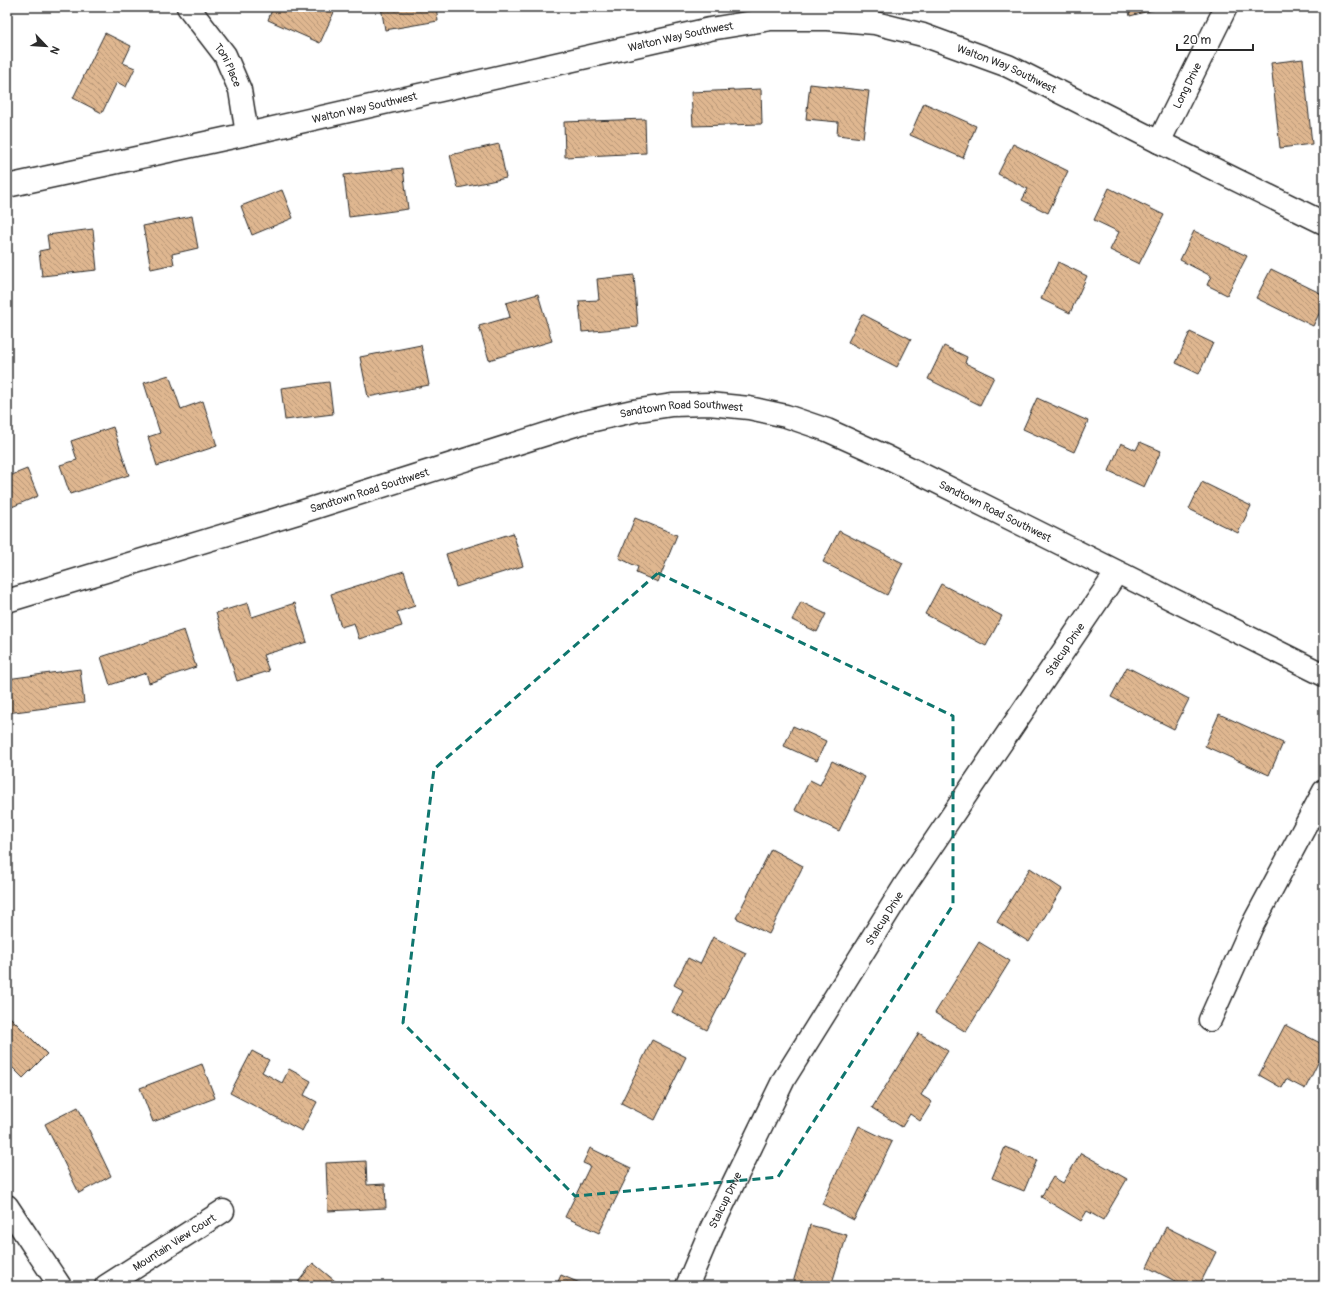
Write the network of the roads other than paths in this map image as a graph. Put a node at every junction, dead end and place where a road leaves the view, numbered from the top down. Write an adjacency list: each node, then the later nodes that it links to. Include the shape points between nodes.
1 (188, 7): 3 (street, Toni Place, via 225,55 240,90)
2 (1226, 7): 4 (street, Long Drive)
3 (247, 134): 4 (street, Walton Way Southwest, via 710,29 771,20 828,19 875,24 923,35 994,60); 5 (street, Walton Way Southwest)
4 (1159, 142): 6 (street, Walton Way Southwest)
5 (7, 186)
6 (1324, 223)
7 (1117, 572): 8 (street, Sandtown Road Southwest, via 887,457 827,430 786,416 749,408 709,404 672,405 581,423); 9 (street, Sandtown Road Southwest); 16 (street, Stalcup Drive, via 905,885 784,1078 712,1227)
8 (7, 601)
9 (1324, 675)
10 (1324, 791): 11 (street, via 1252,926)
11 (1210, 1020)
12 (7, 1206): 14 (street)
13 (223, 1211): 15 (street, Mountain View Court)
14 (60, 1286)
15 (106, 1286)
16 (687, 1286)

